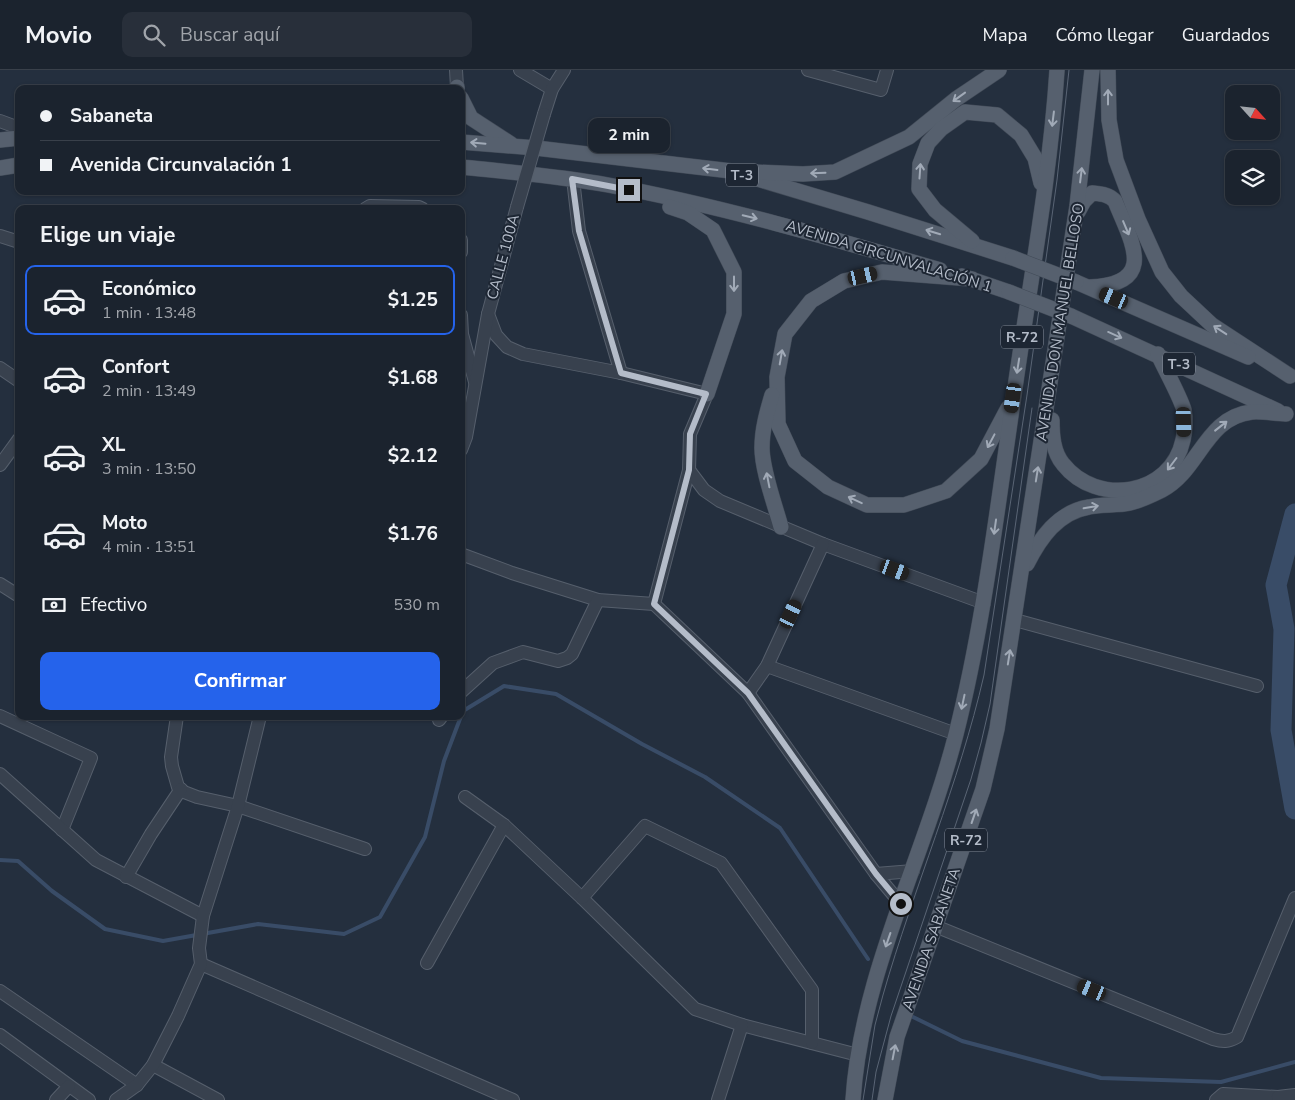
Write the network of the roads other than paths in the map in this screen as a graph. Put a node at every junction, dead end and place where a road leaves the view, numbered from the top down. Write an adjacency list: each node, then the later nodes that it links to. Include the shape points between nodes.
1 (456, 70): 10 (street)
2 (520, 70): 11 (street)
3 (564, 70): 11 (street, CALLE 100A)
4 (808, 70): 5 (street, via 881,90)
5 (887, 70)
6 (999, 70): 22 (main road, one-way to 22, via 909,137 835,172)
7 (1057, 70): 25 (main road, R-72, one-way to 25)
8 (1092, 70): 26 (main road, AVENIDA DON MANUEL BELLOSO / R-72, one-way to 8)
9 (1108, 70): 37 (main road, one-way to 9, via 1212,325 1181,296 1162,272 1116,160 1108,120)
10 (457, 85)
11 (552, 89): 32 (street, CALLE 100A, bridge)
12 (465, 106): 18 (main road, via 471,118)
13 (0, 121): 14 (street)
14 (15, 127)
15 (15, 138): 16 (main road)
16 (0, 140)
17 (465, 142): 18 (main road, T-3, one-way to 17)
18 (514, 146): 22 (main road, T-3, one-way to 18)
19 (15, 166): 21 (main road)
20 (465, 167): 23 (main road, AVENIDA CIRCUNVALACIÓN 1 / T-3)
21 (0, 168)
22 (730, 171): 29 (main road, T-3, one-way to 22)
23 (572, 179): 24 (main road, AVENIDA CIRCUNVALACIÓN 1 / T-3); 36 (street, via 579,231)
24 (610, 186): 30 (main road, AVENIDA CIRCUNVALACIÓN 1 / T-3, one-way to 30, via 781,224); 42 (main road, one-way to 42, via 688,213 713,230 734,272 734,314)
25 (1043, 194): 29 (main road, one-way to 25, via 935,210 919,189 920,164 928,143 941,128 965,112 997,115 1021,135 1035,158); 43 (main road, R-72, one-way to 43)
26 (1076, 218): 31 (main road, one-way to 31, via 1092,193 1111,197 1135,249 1135,264 1121,281 1105,286); 40 (main road, AVENIDA DON MANUEL BELLOSO / R-72)
27 (0, 236): 28 (street)
28 (15, 241)
29 (979, 246): 31 (main road, T-3, bridge)
30 (972, 279): 34 (main road, AVENIDA CIRCUNVALACIÓN 1 / T-3, one-way to 34, bridge, via 1071,316); 39 (main road, one-way to 30, via 785,334 811,301 844,281 882,272)
31 (1082, 284): 37 (main road, T-3)
32 (488, 314): 36 (street, via 496,334 507,347 523,354); 41 (street, CALLE 100A)
33 (465, 345): 41 (street)
34 (1158, 354): 40 (main road, one-way to 40, via 1184,411 1185,433 1171,468 1136,489 1121,491 1081,481 1062,463 1052,439); 44 (main road, AVENIDA CIRCUNVALACIÓN 1 / T-3)
35 (0, 368): 38 (street)
36 (621, 373): 42 (street)
37 (1292, 377)
38 (15, 378)
39 (777, 378): 43 (main road, one-way to 39, via 981,459 946,491 904,505 867,505 828,487 795,461 778,424); 49 (main road, one-way to 39, via 769,488 762,449 764,425)
40 (1051, 380): 52 (main road, AVENIDA DON MANUEL BELLOSO / R-72, one-way to 40)
41 (476, 387): 45 (street, CALLE 100A)
42 (706, 394): 48 (street, via 690,434)
43 (1013, 398): 56 (main road, R-72, one-way to 56)
44 (1290, 417): 52 (main road, one-way to 44, via 1049,528 1070,512 1129,503 1164,489 1178,480 1190,466 1207,438 1236,416 1252,412)
45 (465, 440)
46 (15, 444): 47 (street)
47 (0, 465)
48 (689, 470): 49 (street, via 704,490 720,501); 57 (street)
49 (782, 527): 50 (street)
50 (823, 544): 56 (street); 59 (street)
51 (465, 555): 55 (street)
52 (1022, 574): 58 (main road, AVENIDA SABANETA / R-72)
53 (0, 584): 54 (street)
54 (15, 593)
55 (598, 600): 57 (street); 61 (street, via 572,654 567,658 558,661 523,652 493,663)
56 (984, 603): 66 (main road, R-72, one-way to 66)
57 (654, 604): 62 (street)
58 (1015, 620): 60 (street); 81 (main road, AVENIDA SABANETA / R-72, one-way to 58, via 983,789 998,729)
59 (766, 666): 62 (street); 66 (street)
60 (1257, 686)
61 (465, 688)
62 (748, 693): 75 (street)
63 (0, 716): 72 (street, via 91,758)
64 (176, 720): 68 (street, via 171,757 173,774)
65 (259, 720): 70 (street)
66 (956, 734): 74 (main road, R-72)
67 (0, 774): 72 (street)
68 (181, 789): 70 (street, via 197,797); 76 (street)
69 (465, 798): 71 (street)
70 (238, 806): 73 (street); 80 (street)
71 (504, 825): 77 (street); 82 (street)
72 (62, 830): 76 (street, via 96,860)
73 (365, 849)
74 (913, 871): 75 (street); 79 (main road, R-72)
75 (876, 874): 79 (street)
76 (126, 877): 80 (street)
77 (582, 898): 85 (street, via 696,1009); 87 (street, via 645,826 722,863 812,990)
78 (1295, 898): 81 (street, via 1237,1037 1222,1042)
79 (901, 904): 88 (main road, R-72, one-way to 88, via 863,1025)
80 (202, 920): 83 (street)
81 (936, 926): 101 (main road, AVENIDA SABANETA / R-72, one-way to 81, via 897,1037)
82 (427, 962)
83 (201, 964): 89 (street); 98 (street)
84 (0, 991): 90 (street)
85 (742, 1025): 87 (street); 99 (street)
86 (0, 1035): 91 (street)
87 (812, 1043): 88 (street)
88 (858, 1055): 100 (main road, R-72)
89 (153, 1065): 90 (street); 97 (street)
90 (137, 1085): 96 (street)
91 (69, 1086): 94 (street); 95 (street)
92 (1295, 1095): 93 (street)
93 (1278, 1097): 102 (street, via 1223,1094); 103 (street)
94 (56, 1100)
95 (89, 1100)
96 (116, 1100)
97 (218, 1100)
98 (512, 1100)
99 (718, 1100)
100 (853, 1100)
101 (885, 1100)
102 (1216, 1100)
103 (1292, 1100)

